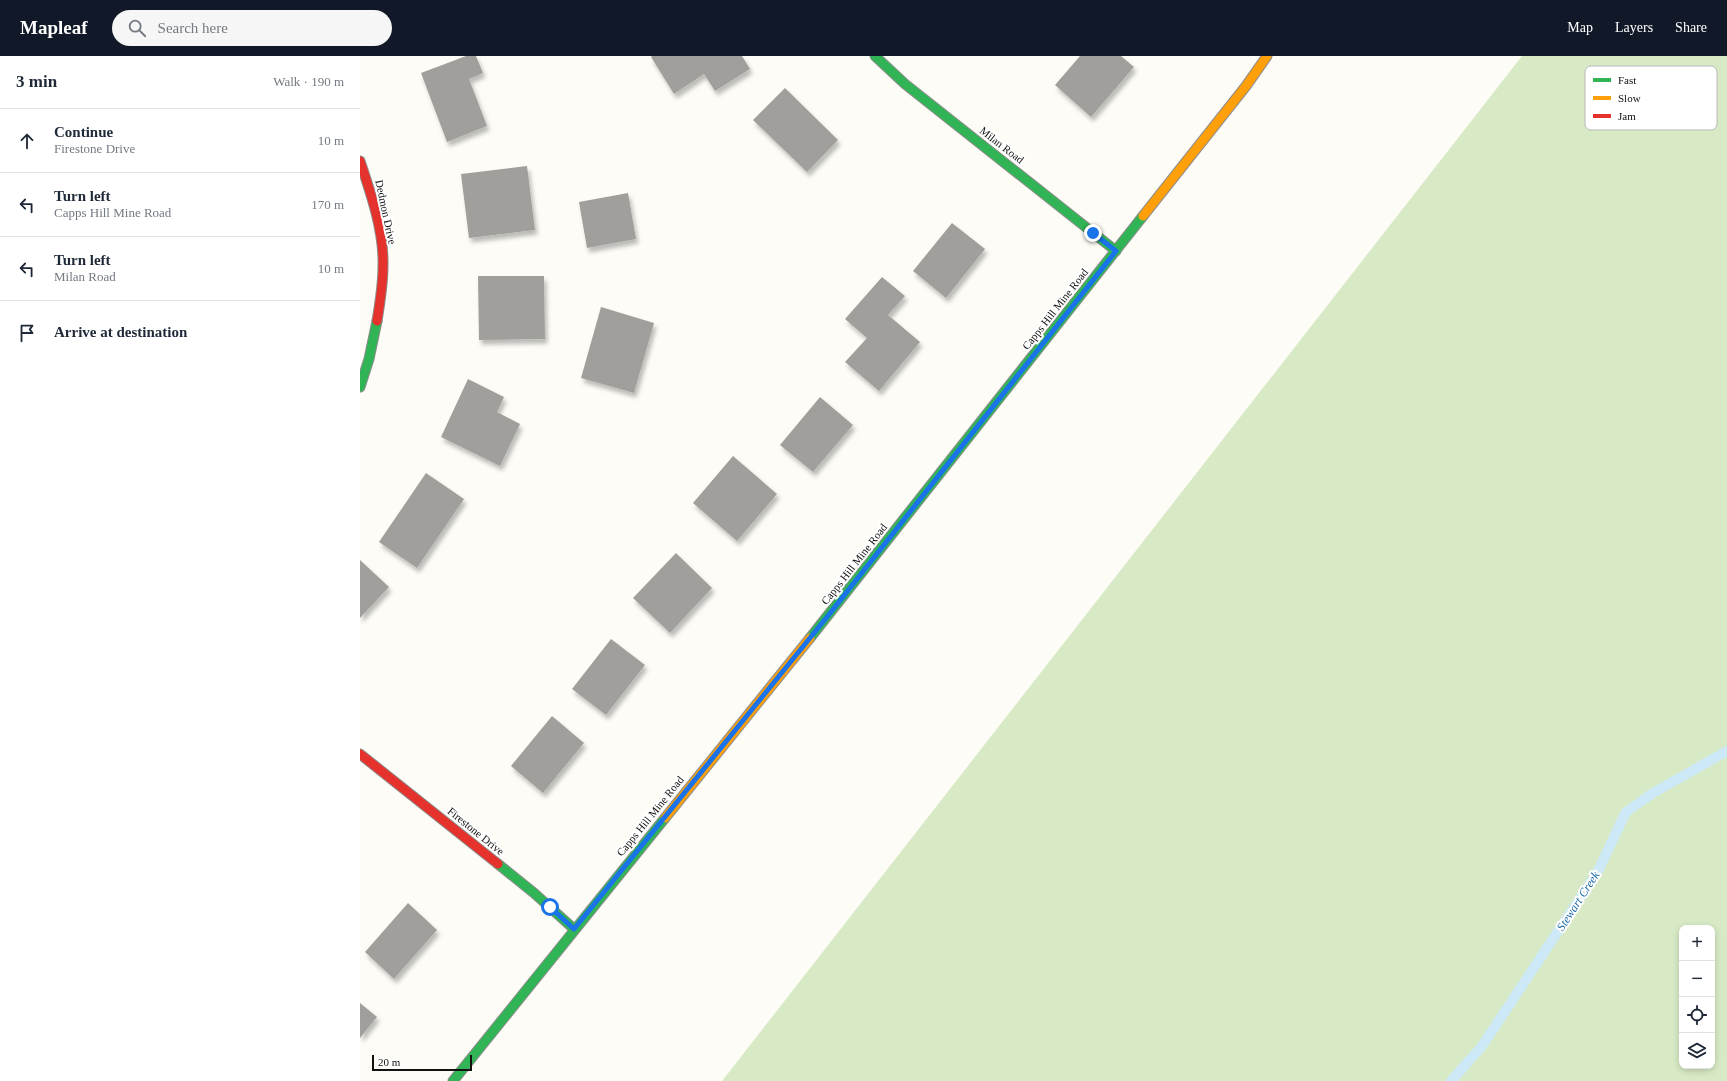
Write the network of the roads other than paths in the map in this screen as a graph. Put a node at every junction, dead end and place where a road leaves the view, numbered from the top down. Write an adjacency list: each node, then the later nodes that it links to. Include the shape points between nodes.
1 (875, 56): 4 (street, Milan Road, via 905,84)
2 (1267, 56): 4 (street, Capps Hill Mine Road)
3 (360, 161): 5 (street, Dedmon Drive, via 366,176 381,242 383,264 380,304 371,351)
4 (1116, 251): 7 (street, Capps Hill Mine Road, via 831,612)
5 (360, 387)
6 (360, 754): 7 (street, Firestone Drive, via 534,893)
7 (574, 929): 8 (street, Capps Hill Mine Road)
8 (453, 1081)

